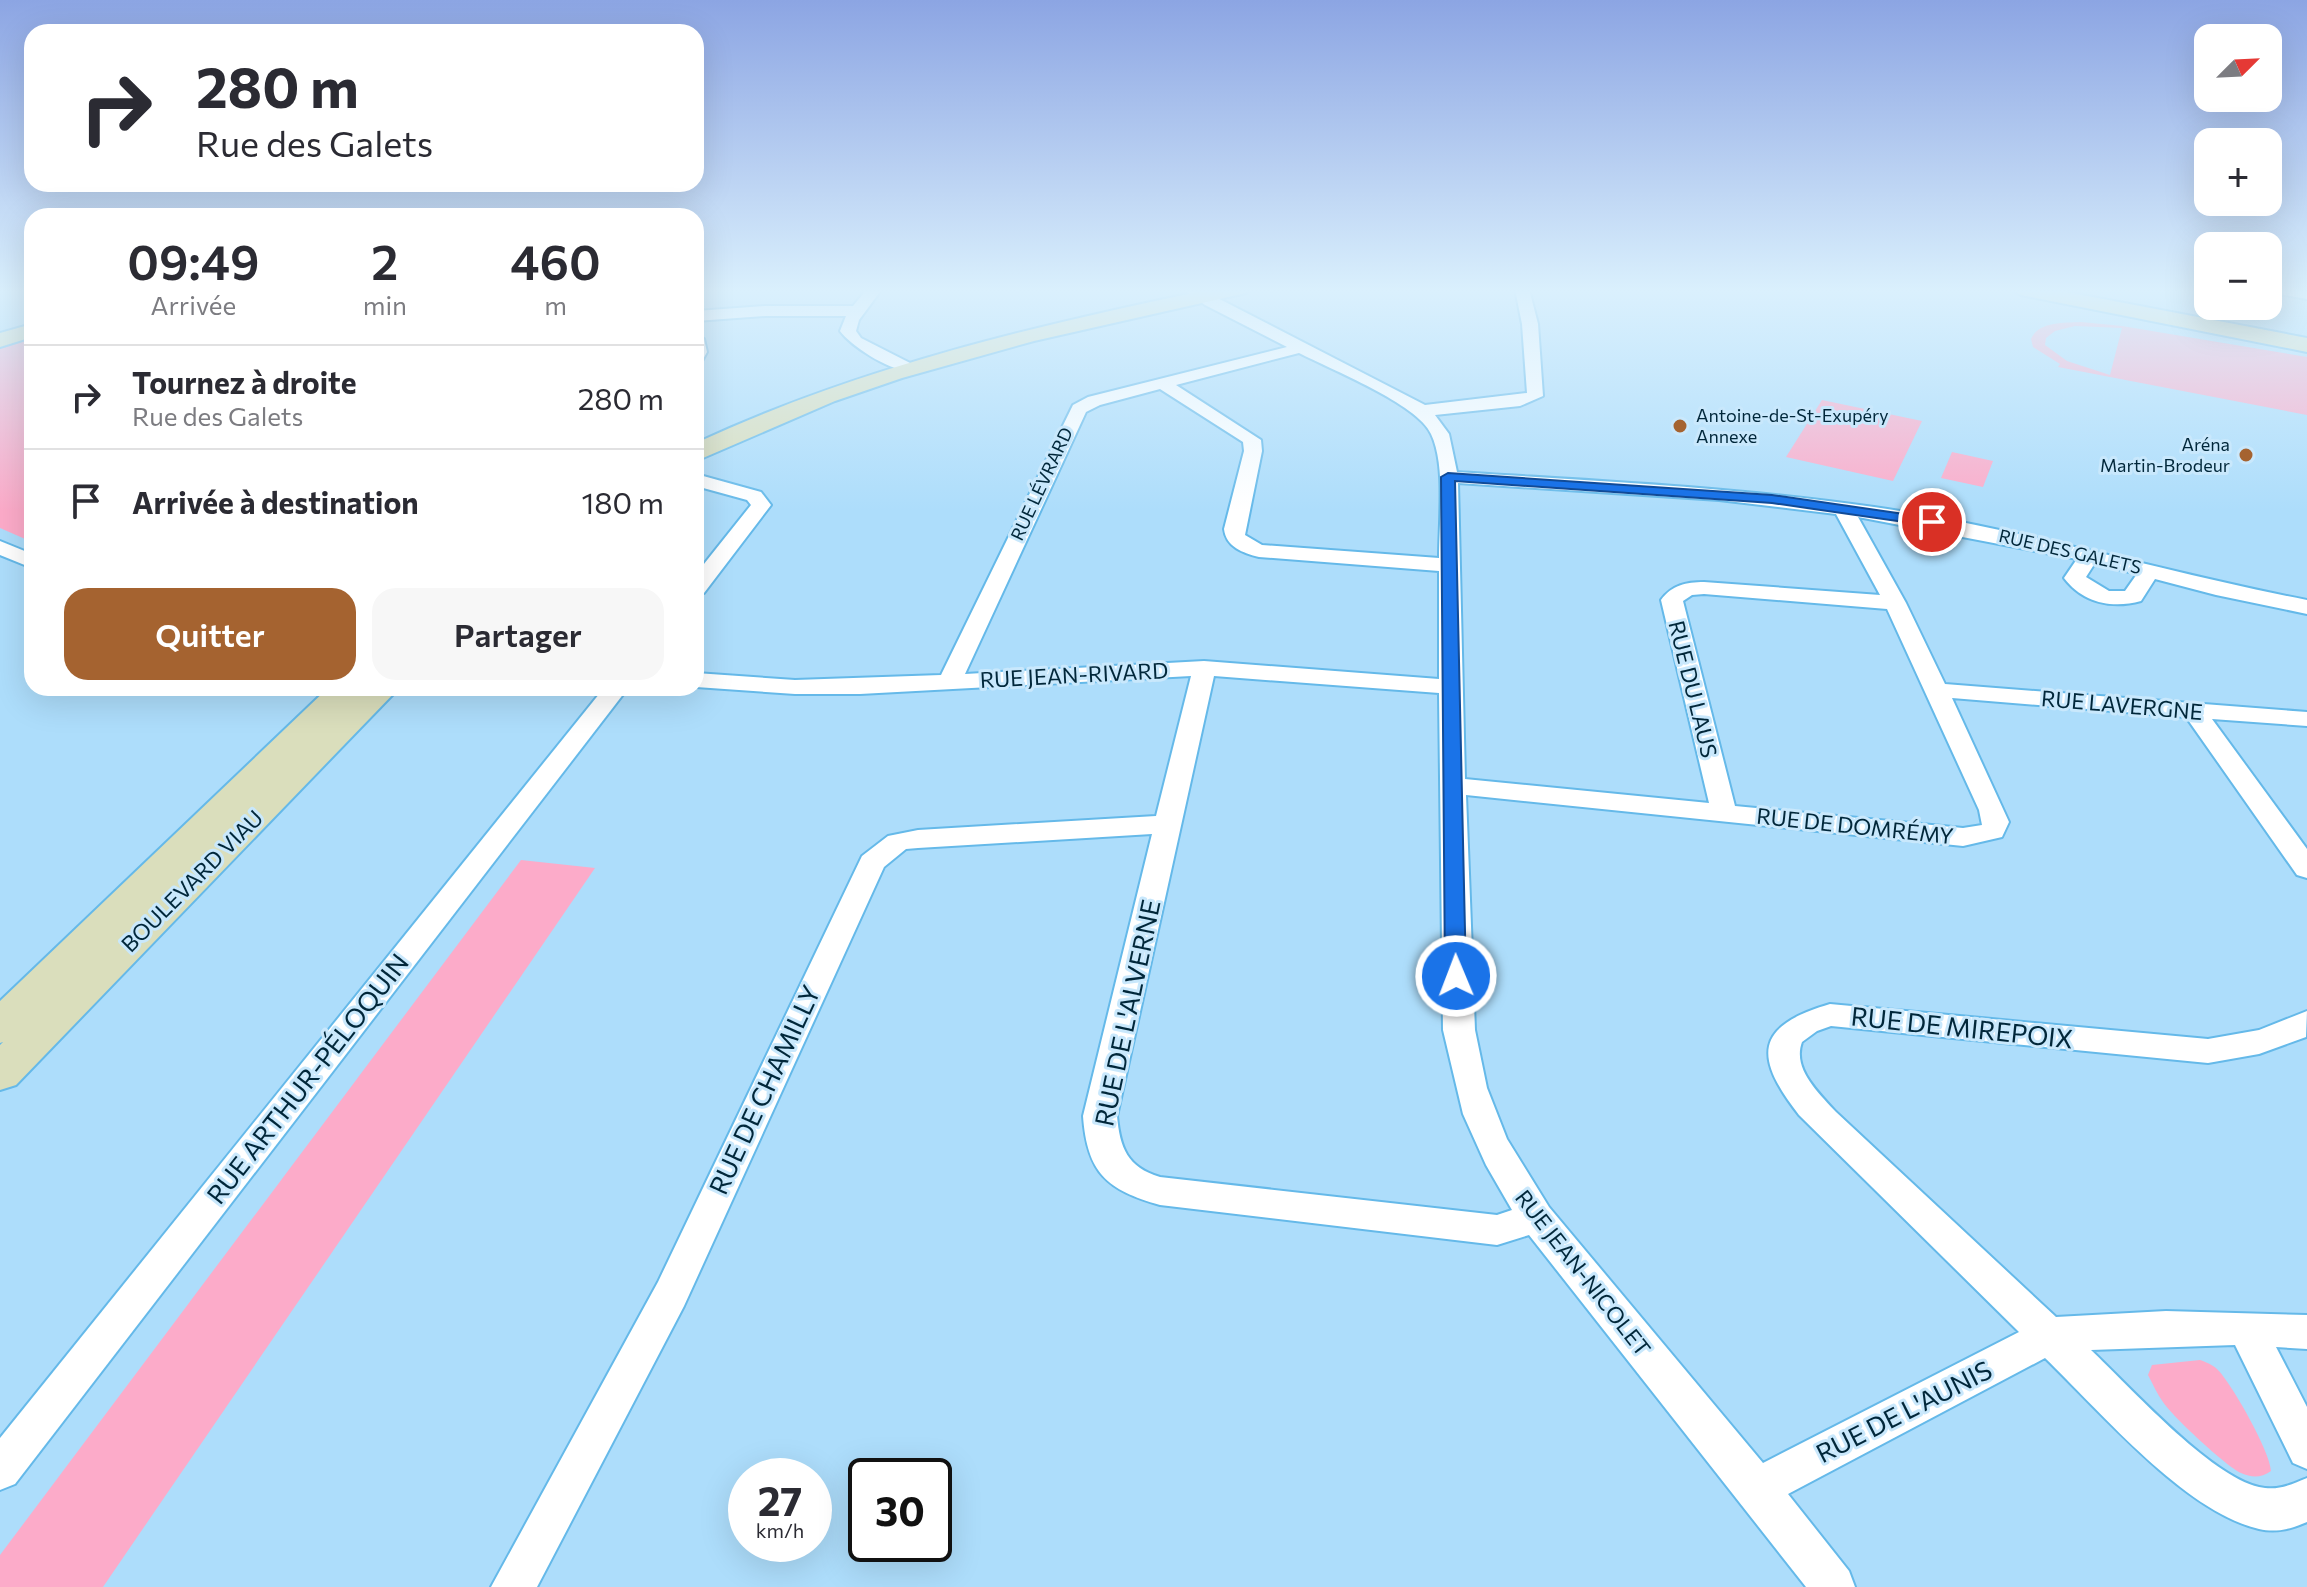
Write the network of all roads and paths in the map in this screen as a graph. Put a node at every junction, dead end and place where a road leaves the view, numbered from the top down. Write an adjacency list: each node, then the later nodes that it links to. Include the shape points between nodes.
1 (903, 363): 5 (main road)
2 (1243, 363): 6 (street, RUE LÉVRARD)
3 (1329, 363): 7 (street, RUE JEAN-NICOLET)
4 (1533, 363): 7 (street, via 1534,396)
5 (899, 364): 8 (main road, via 768,405); 9 (main road)
6 (1163, 384): 16 (street, via 1252,440 1234,529 1244,545 1278,554); 23 (street, RUE LÉVRARD, via 1085,404 1075,414)
7 (1421, 411): 10 (street, RUE JEAN-NICOLET, via 1442,432)
8 (704, 434)
9 (704, 449)
10 (1448, 477): 12 (street, RUE DES GALETS, via 1719,494); 16 (street, RUE JEAN-NICOLET)
11 (704, 482): 18 (street, via 754,496 761,505)
12 (1843, 508): 14 (street, RUE DES GALETS); 19 (street, RUE DE DOMRÉMY)
13 (0, 547): 15 (street)
14 (2090, 555): 17 (street, RUE DES GALETS); 17 (street, via 2075,578 2101,596 2133,596)
15 (24, 558)
16 (1448, 565): 24 (street, RUE JEAN-NICOLET)
17 (2150, 571): 20 (street, RUE DES GALETS)
18 (704, 578)
19 (1895, 603): 25 (street, RUE DE DOMRÉMY); 32 (street, RUE DU LAUS, via 1704,588 1675,595 1672,600)
20 (2307, 607)
21 (1204, 668): 23 (street, RUE JEAN-RIVARD); 24 (street, RUE JEAN-RIVARD); 33 (street, RUE DE L'ALVERNE)
22 (704, 680): 23 (street, RUE JEAN-RIVARD, via 821,687)
23 (950, 681)
24 (1451, 687): 31 (street, RUE JEAN-NICOLET)
25 (1936, 690): 29 (street, RUE LAVERGNE); 32 (street, RUE DE DOMRÉMY, via 1992,810 1993,831 1963,837)
26 (339, 696): 36 (main road, BOULEVARD VIAU)
27 (375, 696): 37 (main road, BOULEVARD VIAU)
28 (610, 696): 43 (street, RUE ARTHUR-PÉLOQUIN)
29 (2194, 711): 30 (street, RUE LAVERGNE); 34 (street)
30 (2307, 719)
31 (1454, 786): 32 (street, RUE DE DOMRÉMY); 38 (street, RUE JEAN-NICOLET, via 1459,1046 1489,1138)
32 (1724, 813)
33 (1170, 824): 38 (street, RUE DE L'ALVERNE, via 1100,1116 1101,1142 1111,1166 1135,1185 1160,1191 1497,1230); 46 (street, RUE DE CHAMILLY, via 918,839 898,842 872,862 671,1294)
34 (2307, 869)
35 (2307, 1023): 41 (street, RUE DE MIREPOIX, via 2251,1046 2208,1051 1855,1015 1811,1019 1795,1029 1784,1050 1785,1070 1806,1101)
36 (0, 1027)
37 (0, 1073)
38 (1536, 1218): 44 (street, RUE JEAN-NICOLET)
39 (2246, 1328): 40 (street, RUE DE L'AUNIS); 41 (street, RUE DE L'AUNIS); 42 (street)
40 (2307, 1332)
41 (2051, 1335): 44 (street, RUE DE L'AUNIS); 45 (street, via 2216,1490 2248,1505 2281,1509)
42 (2307, 1449)
43 (0, 1470)
44 (1757, 1488): 47 (street, RUE JEAN-NICOLET)
45 (2307, 1499)
46 (513, 1587)
47 (1833, 1587)

